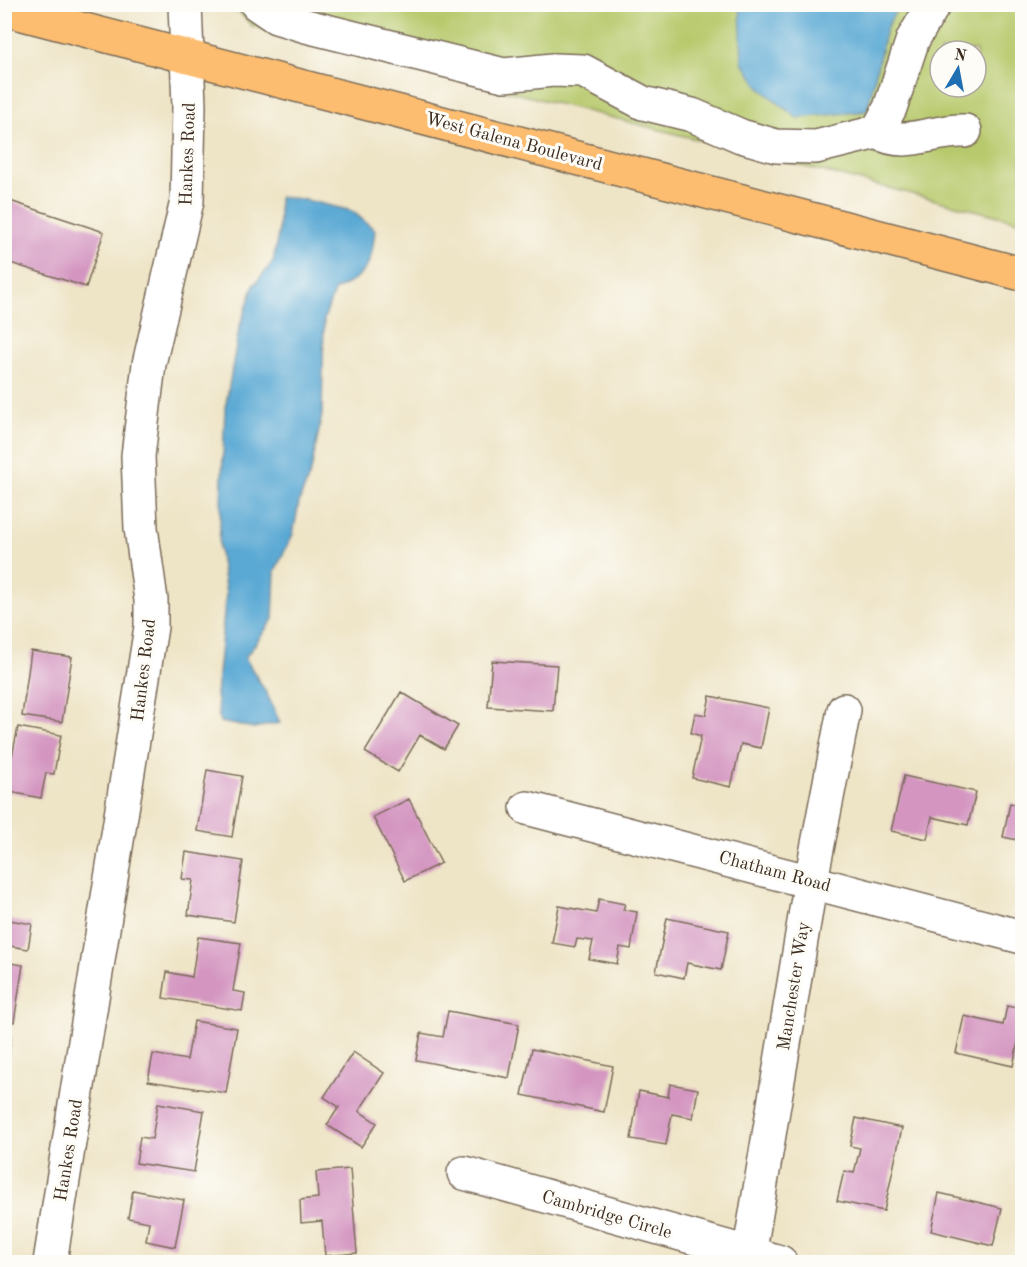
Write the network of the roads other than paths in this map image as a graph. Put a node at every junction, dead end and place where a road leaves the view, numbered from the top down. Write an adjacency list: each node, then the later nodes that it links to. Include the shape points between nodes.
1 (185, 4): 5 (street, Hankes Road)
2 (257, 4): 7 (street, via 276,17 306,26 504,75 583,71 643,103 692,115 776,146 816,147)
3 (934, 4): 7 (street, via 913,39 890,108)
4 (4, 9): 5 (main road, West Galena Boulevard)
5 (186, 57): 8 (main road, West Galena Boulevard); 15 (street, Hankes Road, via 188,201 149,364 138,456 151,627)
6 (965, 131): 7 (street, via 949,130 912,141)
7 (876, 132)
8 (1023, 274)
9 (844, 710): 11 (street, Manchester Way)
10 (527, 808): 11 (street, Chatham Road)
11 (811, 880): 12 (street, Chatham Road); 14 (street, Manchester Way)
12 (1023, 937)
13 (464, 1173): 14 (street, Cambridge Circle)
14 (759, 1260)
15 (50, 1263)

